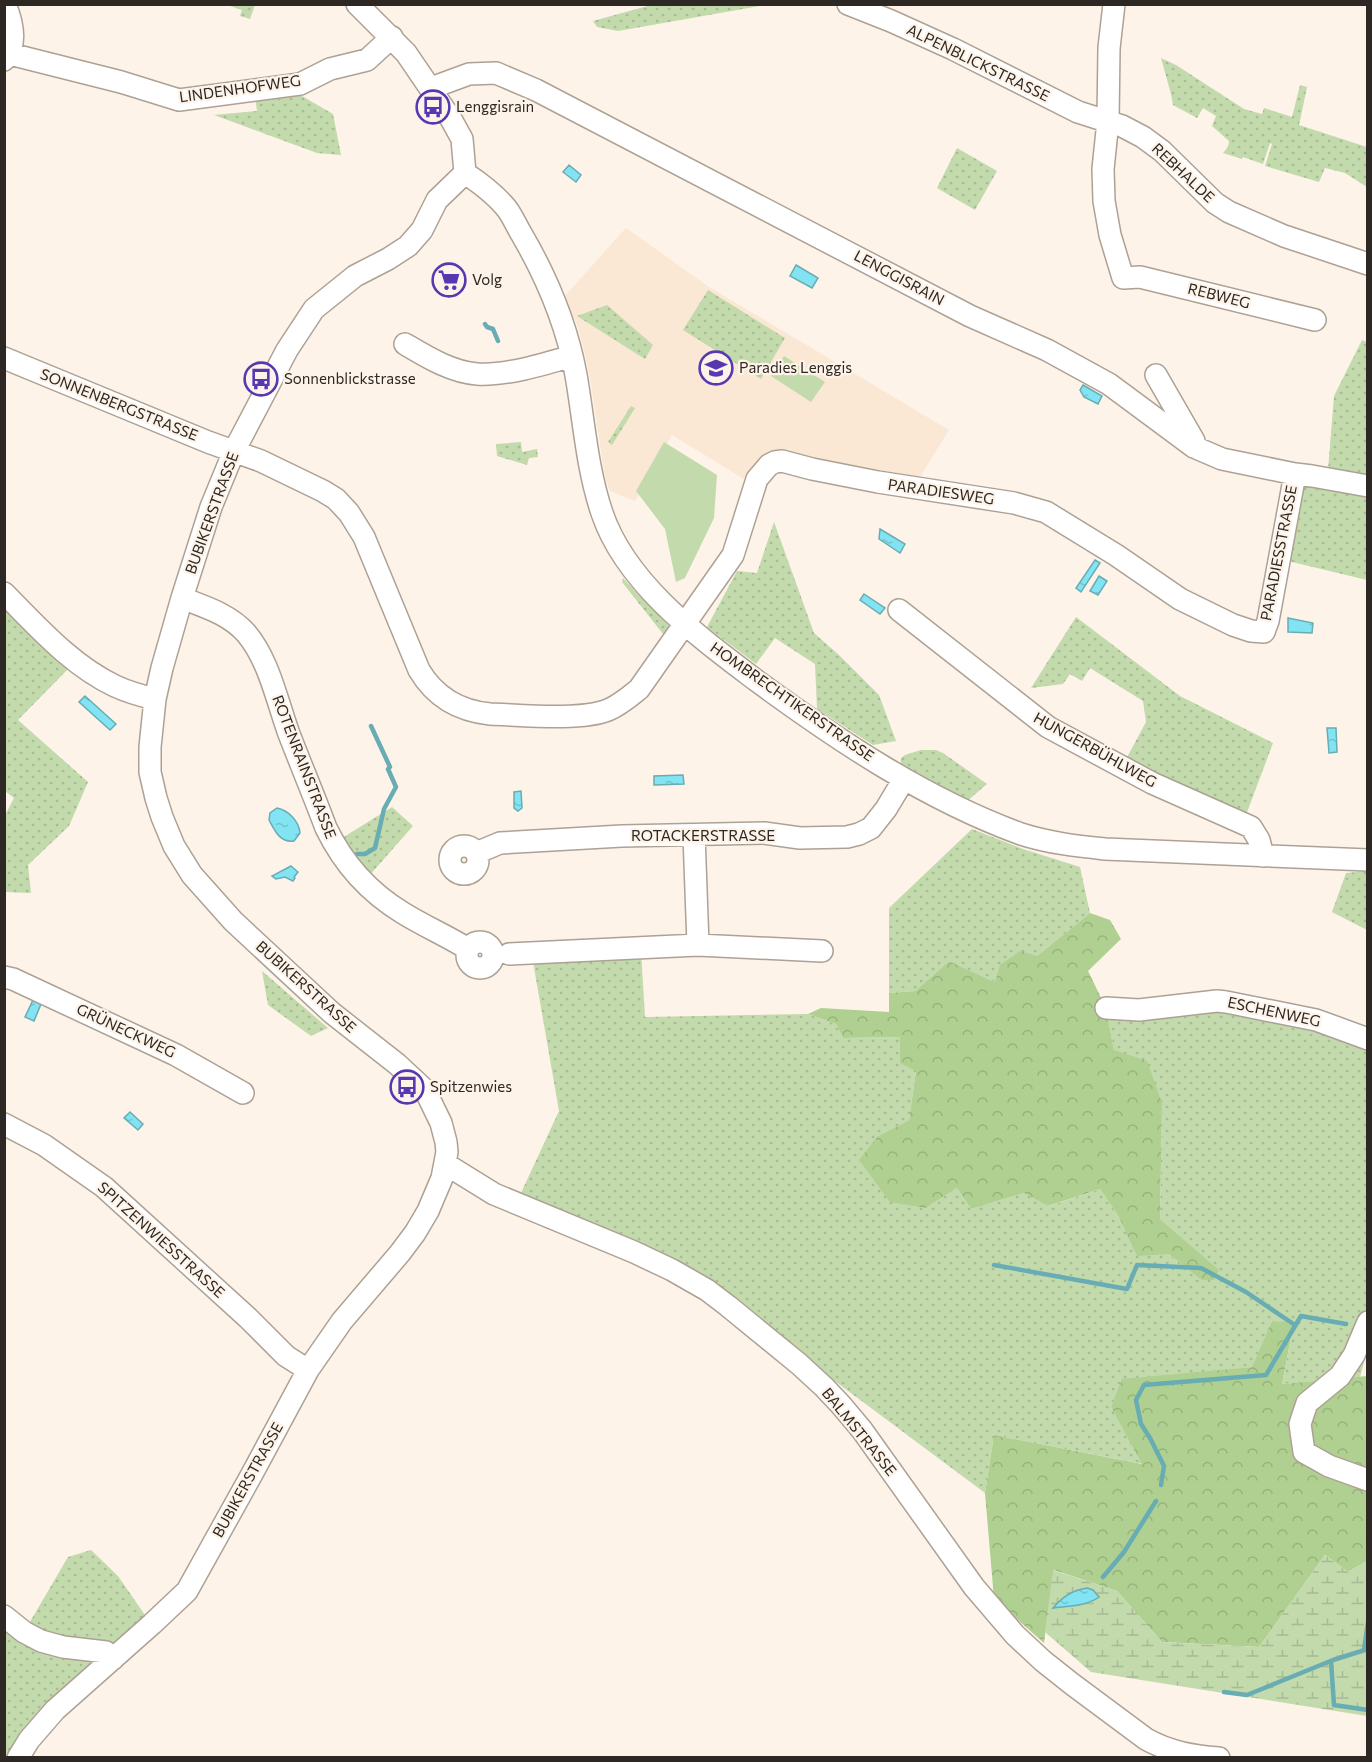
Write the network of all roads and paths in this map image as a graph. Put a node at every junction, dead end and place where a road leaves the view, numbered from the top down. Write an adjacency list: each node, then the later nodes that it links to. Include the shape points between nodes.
1 (5, 4): 6 (street, via 13,30)
2 (357, 4): 5 (street)
3 (849, 4): 8 (street, ALPENBLICKSTRASSE, via 953,49 1078,112)
4 (1114, 4): 8 (street)
5 (392, 37): 6 (street, LINDENHOFWEG, via 367,60 330,69 300,84 179,100 121,82); 7 (street)
6 (7, 57)
7 (431, 88): 9 (street, via 462,139); 16 (street, LENGGISRAIN, via 469,74 496,74 536,90 970,316 1047,350 1108,384)
8 (1108, 121): 10 (street, REBHALDE, via 1143,137 1162,151 1229,212 1284,236); 11 (street, REBWEG, via 1104,201 1123,278 1140,277)
9 (465, 173): 13 (street, HOMBRECHTIKERSTRASSE, via 507,209 537,260); 17 (street, BUBIKERSTRASSE, via 437,200 422,230 408,246 355,276 314,309)
10 (1368, 264)
11 (1315, 320)
12 (405, 344): 13 (street, via 432,360 476,374 499,373)
13 (572, 356): 23 (street, HOMBRECHTIKERSTRASSE, via 591,473 607,526 635,573)
14 (4, 358): 17 (street, SONNENBERGSTRASSE)
15 (1156, 375): 16 (street)
16 (1194, 447): 18 (street, LENGGISRAIN, via 1222,459)
17 (234, 451): 21 (street, BUBIKERSTRASSE, via 211,507); 23 (street, via 323,491 350,513 364,537 422,675 435,691 463,708 512,715 574,716 606,711 639,689)
18 (1295, 474): 19 (street, LENGGISRAIN); 24 (street, PARADIESSTRASSE)
19 (1368, 486)
20 (4, 593): 25 (street, via 89,671 115,686)
21 (182, 598): 25 (street, BUBIKERSTRASSE); 32 (street, ROTENRAINSTRASSE, via 221,613 246,633 257,649 326,828 351,868 393,907)
22 (899, 610): 29 (street, HUNGERBÜHLWEG, via 1048,727 1152,783 1251,827)
23 (686, 624): 24 (street, PARADIESWEG, via 733,555 757,479 769,465 782,461 1046,512 1180,599 1233,625); 26 (street, HOMBRECHTIKERSTRASSE, via 836,737)
24 (1264, 632)
25 (155, 699): 40 (street, BUBIKERSTRASSE, via 150,772 162,817 192,875 233,921 332,1013 425,1090 446,1142)
26 (904, 779): 27 (street, ROTACKERSTRASSE, via 871,828 859,834 800,838 764,833); 29 (street, HOMBRECHTIKERSTRASSE, via 1023,834 1065,845)
27 (694, 835): 28 (street, ROTACKERSTRASSE, via 500,843); 31 (street)
28 (476, 853)
29 (1263, 856): 30 (street, HOMBRECHTIKERSTRASSE)
30 (1368, 860)
31 (698, 945): 33 (street); 34 (street)
32 (468, 949)
33 (822, 951)
34 (509, 954)
35 (4, 977): 38 (street, GRÜNECKWEG, via 176,1054)
36 (1106, 1008): 37 (street, ESCHENWEG, via 1139,1010 1226,1002 1316,1020)
37 (1368, 1039)
38 (243, 1093)
39 (4, 1124): 42 (street, SPITZENWIESSTRASSE, via 44,1145 104,1187 286,1356)
40 (445, 1166): 42 (street, BUBIKERSTRASSE, via 415,1233 342,1321); 47 (street, BALMSTRASSE, via 494,1194 634,1251 707,1290 728,1306 799,1364 841,1405 974,1587 1043,1661 1158,1745 1185,1754)
41 (1368, 1322): 43 (street, via 1354,1355 1340,1376 1307,1403 1300,1424 1305,1452 1329,1466)
42 (308, 1370): 45 (street, BUBIKERSTRASSE, via 186,1591)
43 (1368, 1480)
44 (4, 1616): 45 (street, via 41,1641 106,1652)
45 (113, 1659): 46 (street, BUBIKERSTRASSE, via 56,1710)
46 (18, 1758)
47 (1219, 1758)

